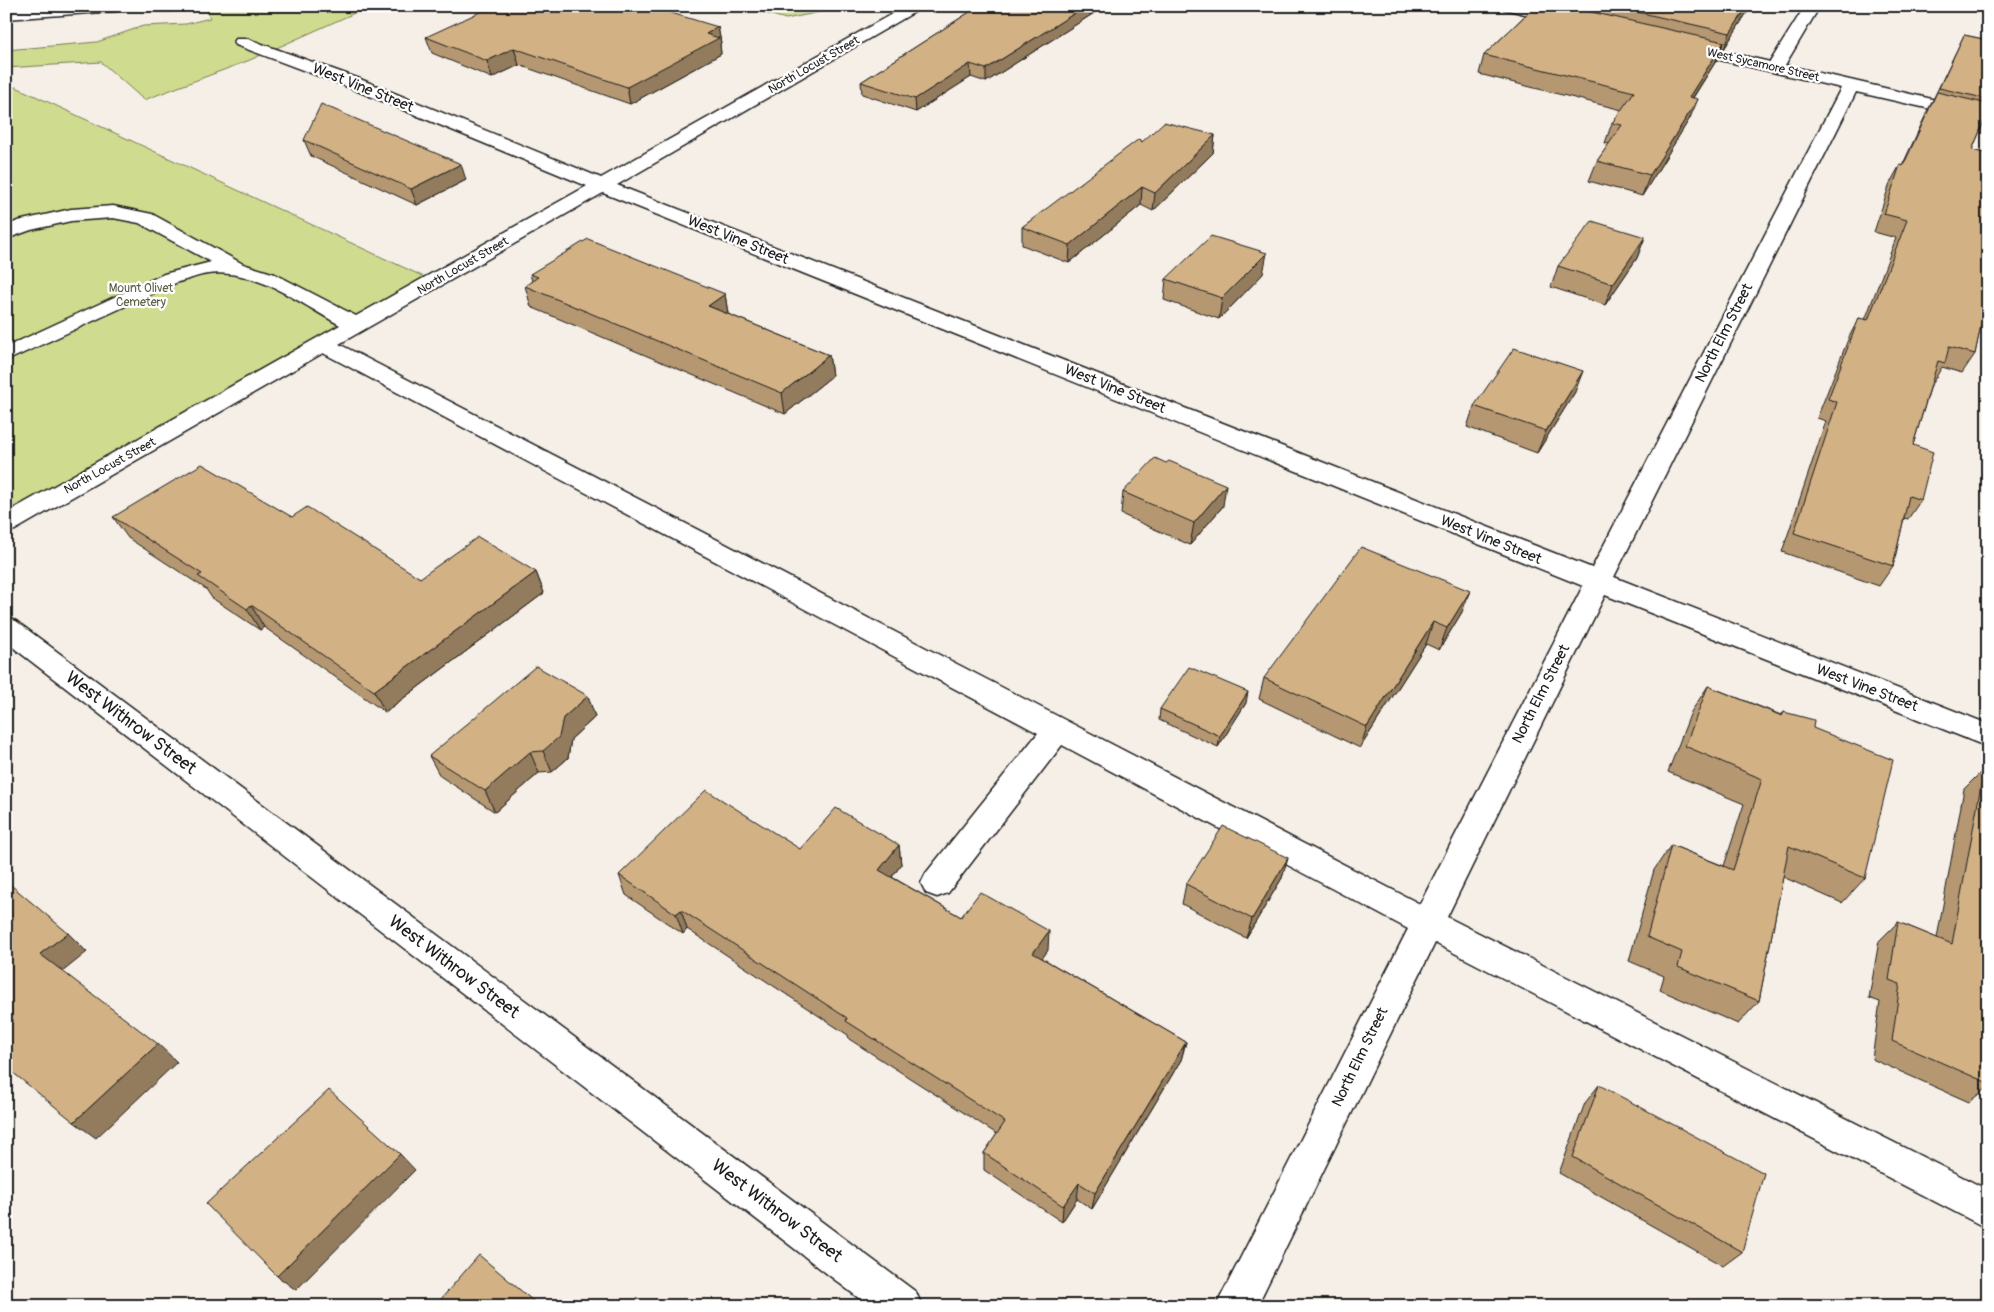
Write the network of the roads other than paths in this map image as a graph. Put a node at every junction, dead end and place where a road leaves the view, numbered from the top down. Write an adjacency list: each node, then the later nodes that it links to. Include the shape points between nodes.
1 (117, 6): 7 (street)
2 (152, 6): 3 (street)
3 (176, 6)
4 (918, 6): 14 (street, North Locust Street)
5 (1509, 6): 8 (street)
6 (1812, 6): 11 (street)
7 (6, 14)
8 (1586, 24)
9 (242, 42): 14 (street, West Vine Street, via 354,83)
10 (1671, 44): 11 (street, West Sycamore Street)
11 (1775, 68): 12 (street, West Sycamore Street)
12 (1851, 85): 13 (street, West Sycamore Street); 21 (street, North Elm Street)
13 (1988, 117)
14 (604, 186): 17 (street, North Locust Street); 21 (street, West Vine Street)
15 (6, 233): 16 (street, via 71,215 113,212 145,218)
16 (239, 268): 17 (street, via 268,278); 19 (street, via 208,268 171,278)
17 (358, 326): 18 (street, North Locust Street)
18 (324, 345): 20 (street, North Locust Street); 23 (street)
19 (6, 355)
20 (6, 524)
21 (1597, 582): 24 (street, West Vine Street); 26 (street, North Elm Street)
22 (6, 628): 28 (street, West Withrow Street)
23 (1057, 730): 25 (street); 26 (street)
24 (1988, 736)
25 (937, 883)
26 (1427, 923): 27 (street); 29 (street, North Elm Street)
27 (1988, 1210)
28 (902, 1306)
29 (1236, 1306)

